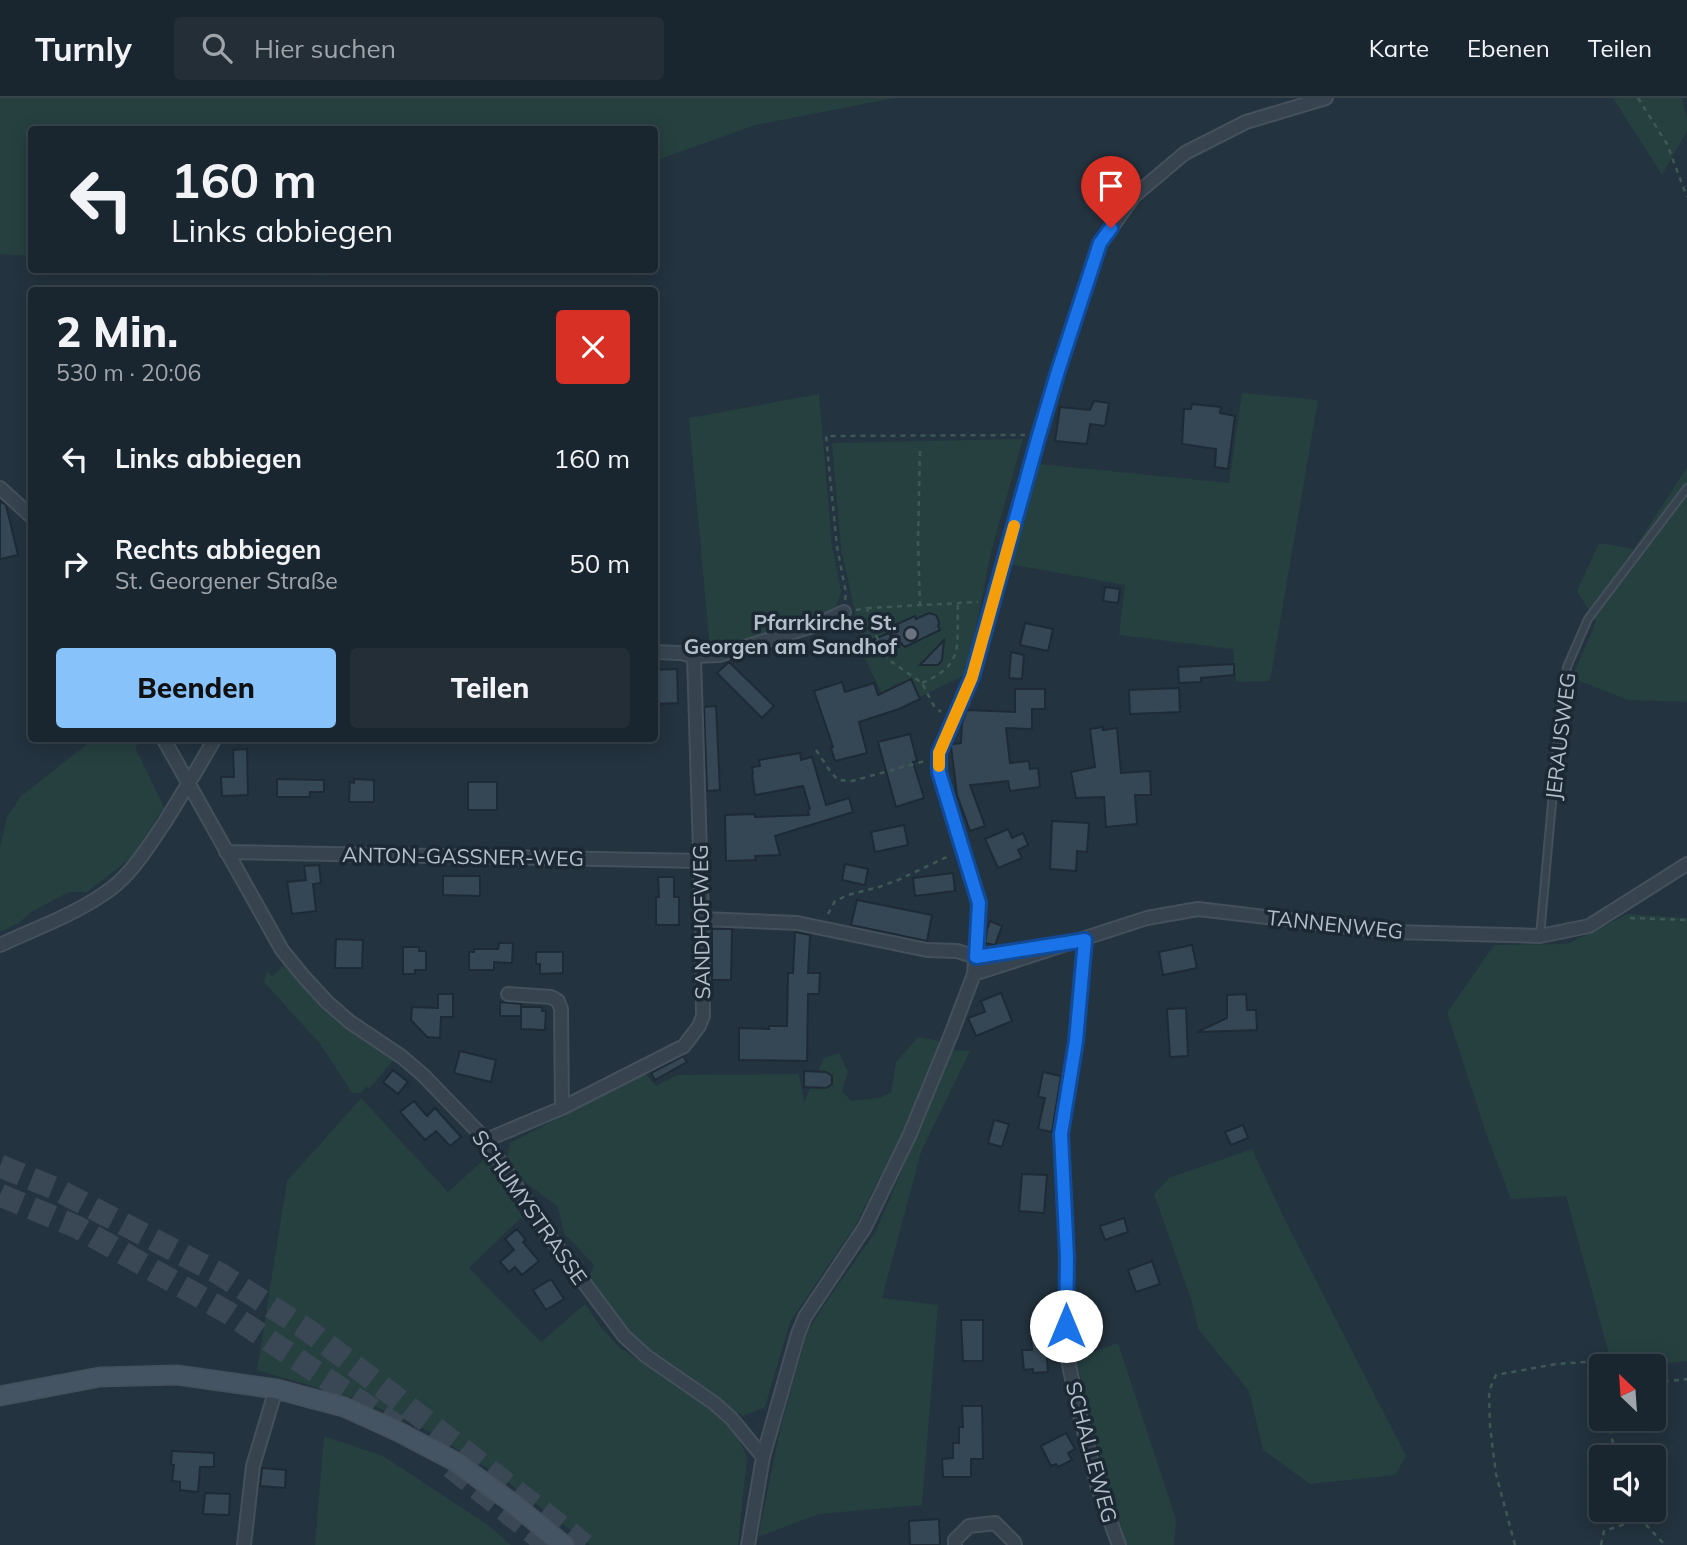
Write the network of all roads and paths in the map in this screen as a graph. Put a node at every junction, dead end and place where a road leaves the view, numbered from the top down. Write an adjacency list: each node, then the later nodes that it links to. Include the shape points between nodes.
1 (1326, 98): 4 (street, via 1246,122 1185,153 1133,196 1100,243)
2 (1638, 98): 3 (path, via 1667,144)
3 (1687, 197)
4 (1039, 435): 13 (path, via 826,436 846,593); 17 (street, via 972,677)
5 (920, 451): 11 (path)
6 (0, 488): 8 (street)
7 (1687, 488): 31 (lane, JERAUSWEG, via 1588,619 1567,667)
8 (28, 513)
9 (958, 603): 10 (path); 11 (path); 16 (path, via 955,656 948,668)
10 (978, 603)
11 (920, 605): 12 (path)
12 (867, 608): 13 (path); 16 (path, via 889,660)
13 (844, 612): 15 (street, via 719,655)
14 (658, 652): 15 (street)
15 (694, 656): 25 (street, SANDHOFWEG)
16 (922, 683): 17 (path, via 934,706)
17 (952, 723): 21 (street)
18 (165, 742): 22 (street, SCHUMYSTRASSE)
19 (213, 742): 22 (street)
20 (816, 750): 21 (path, via 838,780)
21 (938, 758): 23 (street)
22 (188, 785): 24 (street, SCHUMYSTRASSE); 33 (street, via 141,858 104,894)
23 (963, 850): 30 (path, via 898,880 835,901); 34 (street, via 979,903)
24 (226, 852): 25 (street, ANTON-GASSNER-WEG); 38 (street, SCHUMYSTRASSE, via 282,950 304,977 350,1022 423,1074)
25 (700, 860): 28 (street, SANDHOFWEG)
26 (1687, 864): 27 (street, TANNENWEG)
27 (1602, 917): 29 (path); 31 (street, TANNENWEG, via 1589,926)
28 (702, 919): 30 (street); 37 (street, SANDHOFWEG, via 703,1016 699,1026 684,1045)
29 (1687, 920)
30 (817, 927): 34 (street)
31 (1540, 936): 32 (street, TANNENWEG, via 1394,932 1198,909 1147,918)
32 (1085, 940): 34 (street); 35 (street, TANNENWEG); 52 (street, SCHALLEWEG, via 1061,1134 1066,1326 1079,1411 1098,1488)
33 (0, 945)
34 (976, 957): 35 (street)
35 (974, 974): 44 (street, via 910,1134 865,1227 805,1317)
36 (508, 994): 37 (street, via 558,1001)
37 (562, 1108): 38 (street, SANDHOFWEG)
38 (486, 1140): 44 (street, SCHUMYSTRASSE, via 544,1229 624,1336 714,1403)
39 (1589, 1362): 53 (path, via 1496,1375 1489,1391 1496,1474)
40 (1687, 1379): 41 (path)
41 (1666, 1382)
42 (276, 1389): 43 (main road, via 177,1375 100,1377); 47 (street, via 253,1466); 48 (main road, via 344,1407 456,1462)
43 (0, 1396)
44 (763, 1457): 49 (street)
45 (1632, 1522): 54 (path, via 1604,1531)
46 (1644, 1522): 55 (path)
47 (244, 1545)
48 (564, 1545)
49 (748, 1545)
50 (956, 1545): 51 (street, via 955,1540 969,1526 995,1523)
51 (1015, 1545)
52 (1119, 1545)
53 (1515, 1545)
54 (1601, 1545)
55 (1665, 1545)

